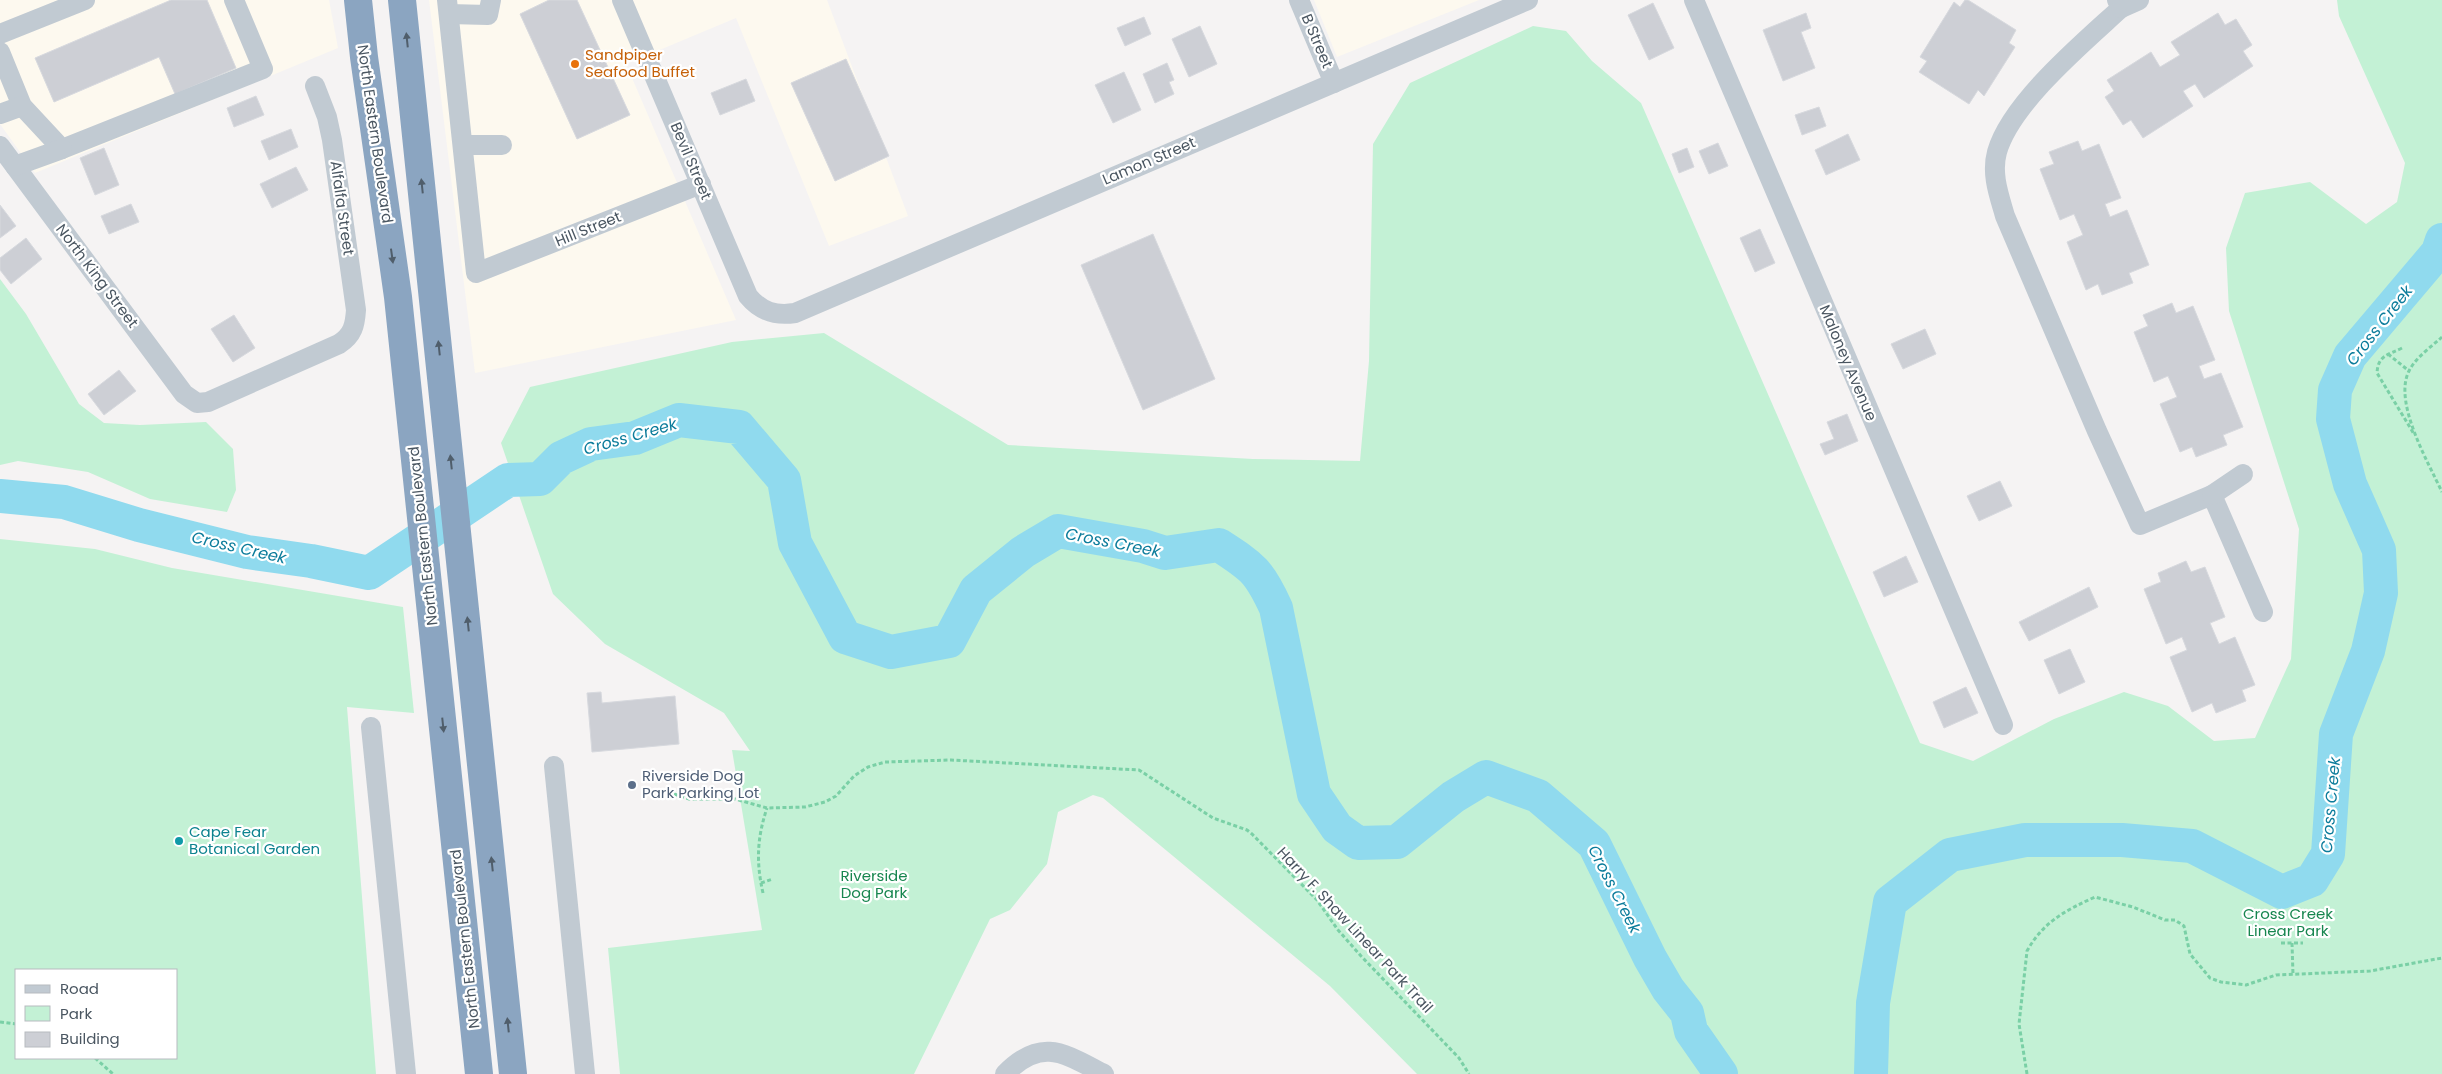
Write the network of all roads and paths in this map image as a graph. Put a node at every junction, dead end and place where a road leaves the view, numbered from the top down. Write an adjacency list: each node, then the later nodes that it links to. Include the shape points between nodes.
1 (85, 0): 12 (street)
2 (234, 0): 23 (street, via 264,68)
3 (358, 0): 55 (highway, North Eastern Boulevard, one-way to 55, via 398,297)
4 (402, 0): 56 (highway, one-way to 4)
5 (491, 0): 13 (street, via 488,14)
6 (622, 0): 25 (street, Bevil Street)
7 (1299, 0): 16 (street, B Street)
8 (1528, 0): 16 (street, Lamon Street)
9 (1694, 0): 37 (street, Maloney Avenue)
10 (2139, 0): 11 (street)
11 (2119, 4): 35 (street, via 2028,100 2008,129 1997,152 1996,187 2008,225 2140,525)
12 (49, 6): 14 (street)
13 (448, 7): 20 (street)
14 (0, 34)
15 (0, 52): 18 (street)
16 (1334, 83): 26 (street, Lamon Street, via 796,313)
17 (314, 86): 31 (street, Alfalfa Street, via 327,117 337,169 356,323 352,333 339,344 221,398)
18 (22, 106): 19 (street); 23 (street)
19 (0, 114)
20 (462, 145): 21 (street); 25 (street, Hill Street, via 476,273)
21 (502, 145)
22 (0, 146): 24 (street, North King Street)
23 (62, 149): 24 (street)
24 (15, 166): 31 (street, North King Street, via 184,394)
25 (700, 184): 26 (street, Bevil Street, via 748,296 757,307)
26 (769, 313)
27 (2442, 337): 30 (path)
28 (2402, 348): 29 (path)
29 (2388, 353): 30 (path); 32 (path, via 2378,362 2377,373)
30 (2409, 372): 32 (path, via 2405,403)
31 (197, 403)
32 (2417, 438): 34 (path)
33 (2243, 474): 35 (street)
34 (2442, 492)
35 (2212, 495): 36 (street)
36 (2263, 612)
37 (2003, 725)
38 (371, 727): 54 (street)
39 (554, 766): 57 (street)
40 (674, 794): 41 (path, Harry F. Shaw Linear Park Trail, via 689,799 735,799)
41 (768, 808): 43 (path, via 758,853); 60 (path, Harry F. Shaw Linear Park Trail, via 805,807 825,802 836,796 854,776 884,762 951,760 1139,770 1213,818 1247,830 1321,906 1361,956 1459,1058)
42 (773, 879): 43 (path)
43 (761, 882): 44 (path)
44 (763, 893)
45 (2281, 943): 46 (path)
46 (2292, 943): 47 (path); 49 (path)
47 (2303, 943)
48 (2442, 958): 49 (path, via 2370,971)
49 (2293, 975): 61 (path, via 2276,976 2246,985 2210,978 2190,954 2184,926 2175,920 2165,920 2095,897 2055,917 2027,951 2019,1024)
50 (0, 1022): 51 (path)
51 (15, 1024)
52 (96, 1059): 53 (path)
53 (113, 1074)
54 (406, 1074)
55 (479, 1074)
56 (513, 1074)
57 (585, 1074)
58 (1005, 1074): 59 (street, via 1027,1056 1054,1051)
59 (1104, 1074)
60 (1469, 1074)
61 (2027, 1074)

